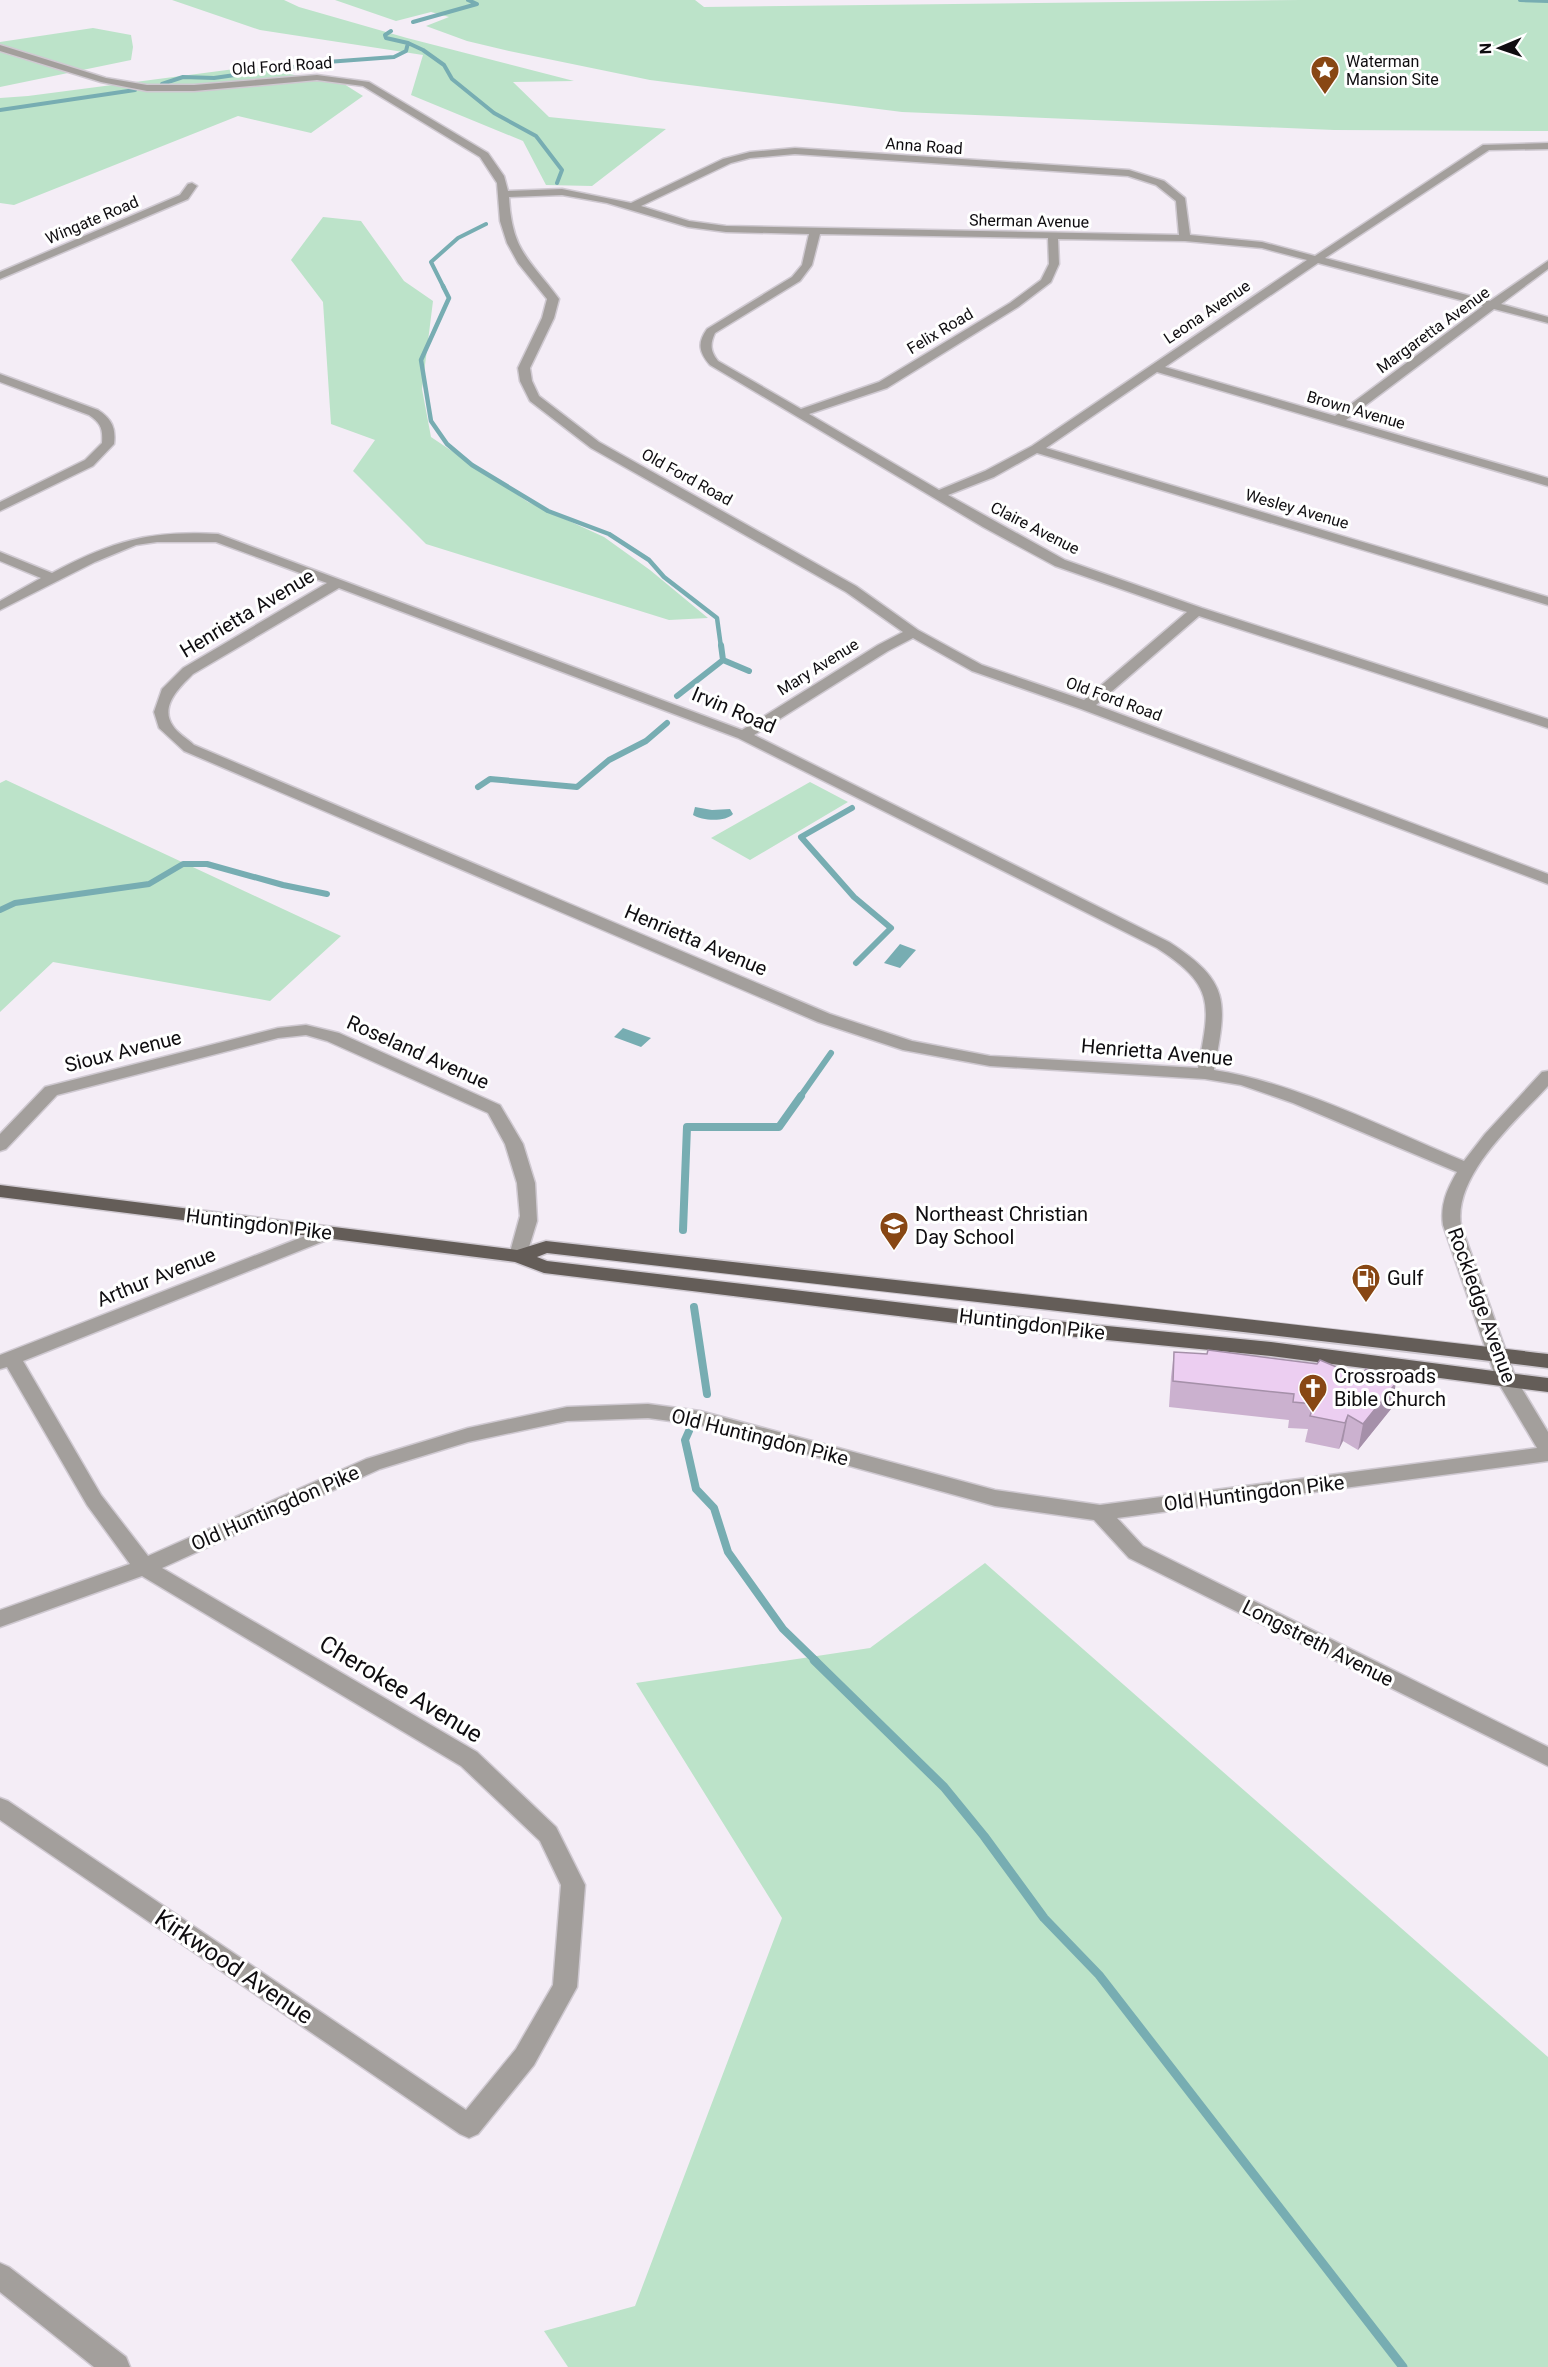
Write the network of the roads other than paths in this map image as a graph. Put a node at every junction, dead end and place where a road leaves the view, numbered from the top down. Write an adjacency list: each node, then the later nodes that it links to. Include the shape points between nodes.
1 (0, 48): 4 (street, Old Ford Road, via 107,81 154,89 194,89 297,78 349,79 384,94 484,156 496,171)
2 (1548, 146): 9 (street, Leona Avenue, via 1487,147)
3 (192, 186): 11 (street, Wingate Road, via 184,197)
4 (503, 194): 5 (street, Sherman Avenue, via 562,192); 29 (street, Old Ford Road, via 508,235 522,262 553,299 524,368 534,398 595,445 852,589)
5 (631, 207): 6 (street, Sherman Avenue, via 688,224 726,229); 8 (street, Anna Road, via 727,161 795,151 1129,173 1160,183 1181,200)
6 (815, 231): 7 (street, Sherman Avenue); 16 (street, Claire Avenue, via 806,268 798,278 717,325 705,340 706,355 714,363)
7 (1053, 236): 8 (street, Sherman Avenue); 16 (street, Felix Road, via 1054,264 1046,282 1014,305 883,385)
8 (1185, 238): 9 (street, Sherman Avenue, via 1262,245)
9 (1316, 259): 12 (street, Sherman Avenue); 14 (street, Leona Avenue)
10 (1548, 264): 12 (street, Margaretta Avenue)
11 (0, 276)
12 (1493, 306): 13 (street, Sherman Avenue); 17 (street, Margaretta Avenue)
13 (1548, 320)
14 (1155, 368): 17 (street, Brown Avenue); 18 (street, Leona Avenue)
15 (0, 378): 22 (street, via 85,409 102,418 109,429 108,444 89,463)
16 (800, 413): 21 (street, Claire Avenue)
17 (1336, 421): 20 (street, Brown Avenue)
18 (1036, 449): 21 (street, Leona Avenue, via 1003,470); 26 (street, Wesley Avenue)
19 (1548, 469): 20 (street)
20 (1542, 480)
21 (940, 494): 28 (street, Claire Avenue, via 1060,563)
22 (0, 507)
23 (0, 556): 24 (street)
24 (53, 578): 25 (street, Irvin Road, via 122,545 182,536 218,538); 27 (street, Irvin Road)
25 (339, 582): 32 (street, Irvin Road); 35 (street, Henrietta Avenue, via 188,671 167,692 161,712 166,728 189,748 824,1018 909,1046 990,1060)
26 (1548, 601)
27 (0, 606)
28 (1197, 611): 30 (street); 31 (street, Claire Avenue)
29 (913, 633): 30 (street, Old Ford Road, via 977,668); 32 (street, Mary Avenue)
30 (1086, 706): 33 (street, Old Ford Road)
31 (1548, 724)
32 (743, 735): 35 (street, Irvin Road, via 1163,945 1191,964 1210,987 1215,1011)
33 (1548, 879)
34 (278, 1033): 37 (street, Sioux Avenue, via 51,1091); 41 (street, Roseland Avenue, via 306,1030 333,1037 494,1109 510,1130 523,1169 530,1211)
35 (1205, 1074): 38 (street, Henrietta Avenue, via 1244,1080 1299,1099)
36 (1548, 1076): 38 (street, Rockledge Avenue)
37 (0, 1144)
38 (1467, 1169): 42 (street, Rockledge Avenue, via 1451,1204 1452,1225)
39 (0, 1191): 40 (main road, Huntingdon Pike)
40 (328, 1233): 41 (main road, Huntingdon Pike); 43 (street, Arthur Avenue)
41 (518, 1256): 42 (main road, Huntingdon Pike, via 546,1247); 45 (main road, Huntingdon Pike, via 544,1267)
42 (1496, 1354): 44 (main road, Huntingdon Pike); 45 (street, Rockledge Avenue)
43 (6, 1360): 49 (street, Cherokee Avenue, via 94,1500)
44 (1548, 1361)
45 (1506, 1378): 46 (main road, Huntingdon Pike); 47 (street, Rockledge Avenue)
46 (1548, 1385)
47 (1548, 1452): 48 (street, Old Huntingdon Pike)
48 (1100, 1513): 49 (street, Old Huntingdon Pike, via 995,1498 700,1418 648,1411 567,1414 468,1435 373,1464); 51 (street, Longstreth Avenue, via 1136,1552)
49 (144, 1567): 50 (street, Old Huntingdon Pike); 53 (street, Cherokee Avenue, via 469,1759 548,1834 573,1885 565,1987 525,2057)
50 (0, 1619)
51 (1548, 1757)
52 (0, 1808): 53 (street, Kirkwood Avenue)
53 (469, 2126)
54 (0, 2276): 55 (street)
55 (116, 2367)

